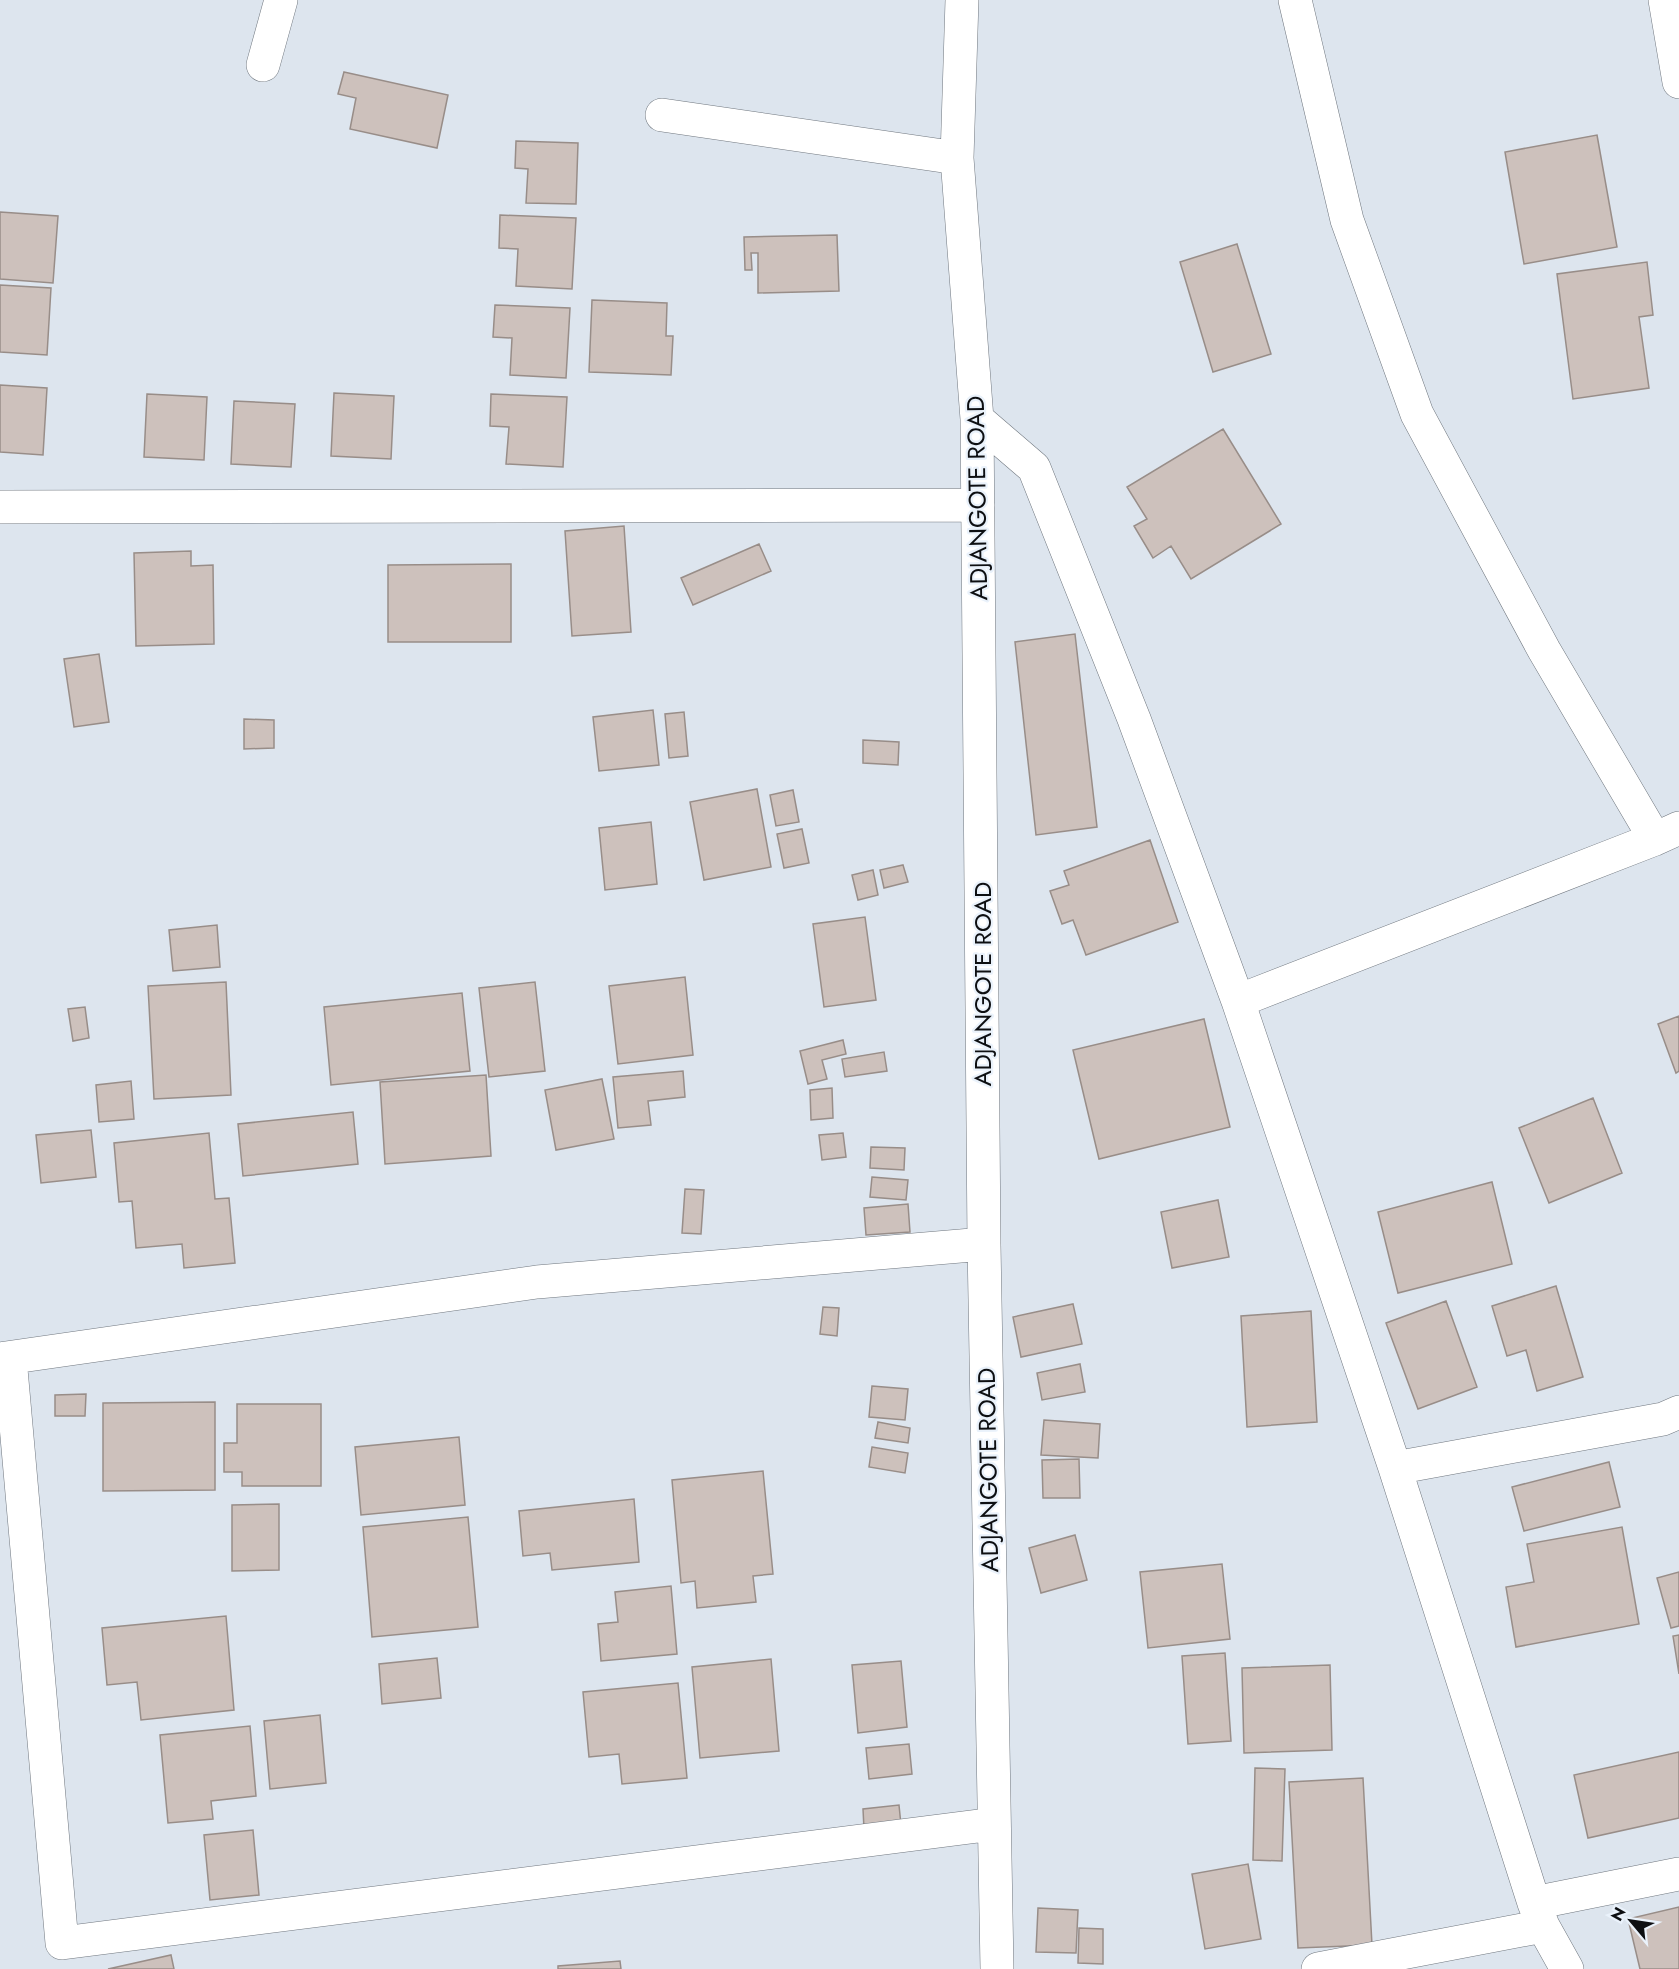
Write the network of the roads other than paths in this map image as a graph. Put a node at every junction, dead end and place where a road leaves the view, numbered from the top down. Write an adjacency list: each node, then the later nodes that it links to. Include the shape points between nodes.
1 (281, 0): 5 (street)
2 (962, 0): 8 (street, ADJANGOTE ROAD)
3 (1295, 0): 12 (street, via 1347,220 1418,414 1544,650)
4 (1665, 0): 6 (street)
5 (263, 65)
6 (1679, 82)
7 (662, 115): 8 (street)
8 (957, 158): 9 (street, ADJANGOTE ROAD)
9 (977, 418): 10 (street, ADJANGOTE ROAD); 13 (street, via 1034,468 1134,719)
10 (978, 505): 11 (street); 14 (street, ADJANGOTE ROAD)
11 (0, 507)
12 (1667, 833): 13 (street)
13 (1238, 1001): 17 (street)
14 (984, 1244): 15 (street, via 537,1281); 18 (street, ADJANGOTE ROAD)
15 (5, 1359): 21 (street)
16 (1679, 1412): 17 (street, via 1663,1419)
17 (1395, 1467): 20 (street)
18 (994, 1824): 21 (street); 22 (street, ADJANGOTE ROAD)
19 (1679, 1874): 20 (street)
20 (1538, 1915): 23 (street); 24 (street)
21 (64, 1956)
22 (997, 1969)
23 (1318, 1969)
24 (1567, 1969)

